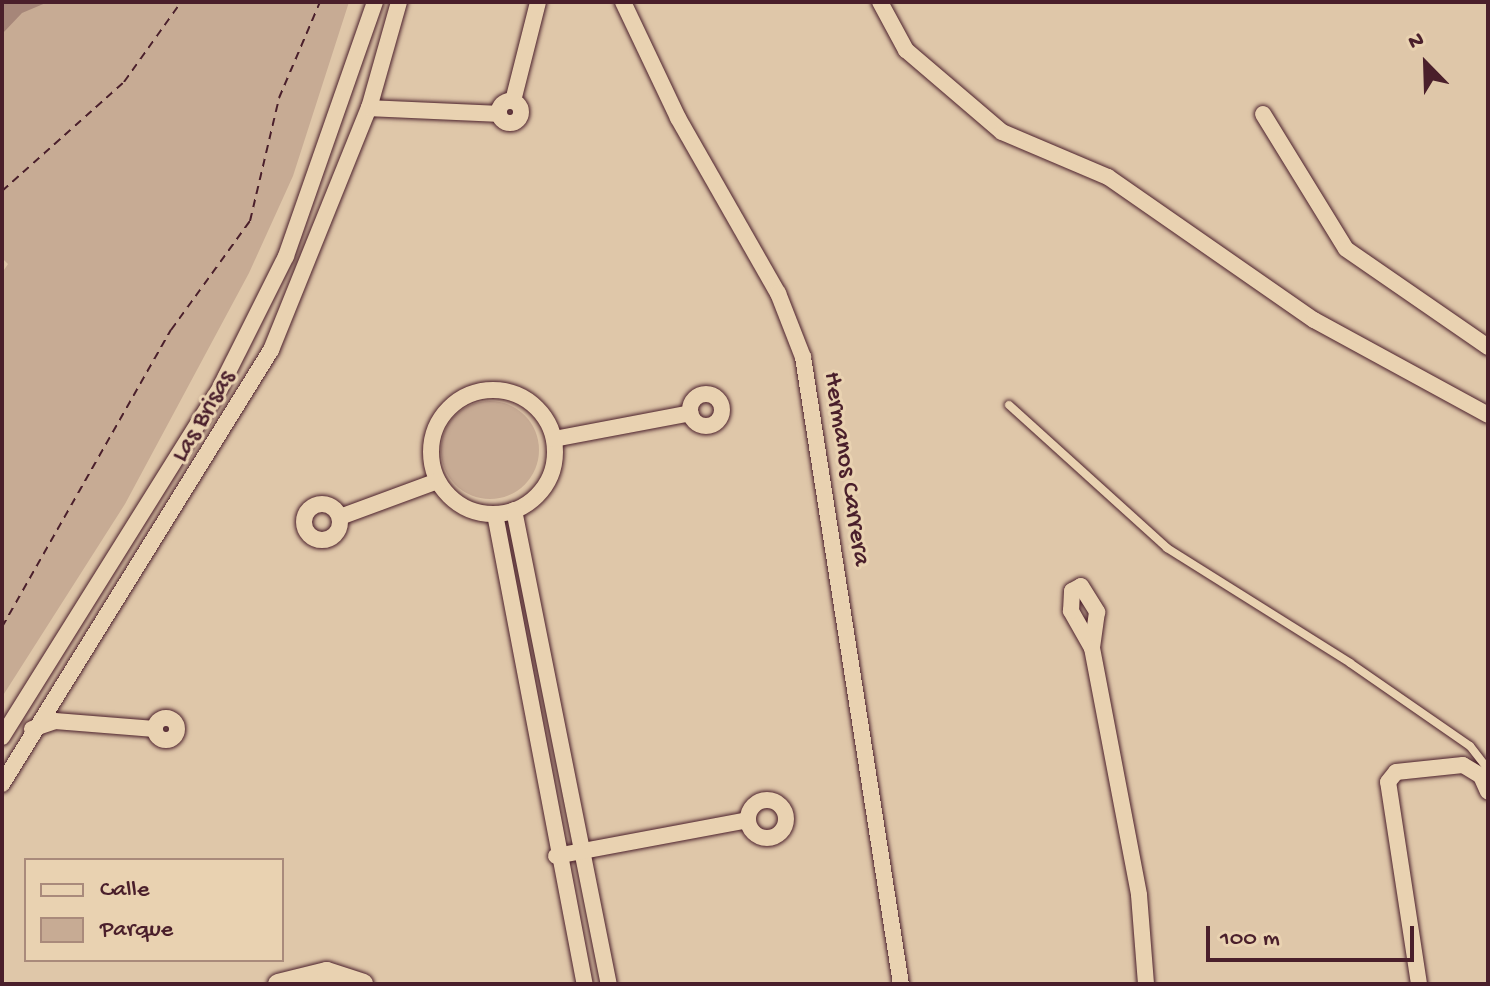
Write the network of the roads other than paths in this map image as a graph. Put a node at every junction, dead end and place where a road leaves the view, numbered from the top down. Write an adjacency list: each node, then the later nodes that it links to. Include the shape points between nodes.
1 (375, 2): 6 (street, Las Brisas)
2 (399, 2): 7 (street, Las Brisas)
3 (538, 2): 7 (street, via 513,101 499,114)
4 (623, 2): 35 (street, Hermanos Carrera, via 678,118 778,293 803,357)
5 (880, 2): 13 (street, via 906,50 1002,132 1108,177 1314,320)
6 (347, 90): 7 (street, via 363,95); 8 (street, Las Brisas)
7 (369, 108): 8 (street); 21 (street, Las Brisas, via 271,350)
8 (340, 112): 20 (street, Las Brisas, via 286,256 221,386)
9 (1263, 114): 10 (street, via 1346,249)
10 (1488, 347)
11 (1009, 405): 24 (lane, via 1167,548 1350,663 1470,746)
12 (691, 413): 14 (street)
13 (1488, 415)
14 (554, 439): 15 (street, via 546,419 513,393 471,393 446,412 431,440); 16 (street, via 547,482)
15 (438, 481): 17 (street, via 472,511); 18 (street)
16 (514, 510): 17 (street); 28 (street)
17 (495, 514): 29 (street)
18 (340, 517)
19 (1092, 648): 36 (street, via 1139,895)
20 (16, 711): 21 (street, via 32,708); 23 (street, Las Brisas)
21 (36, 725): 22 (street); 25 (street, Las Brisas)
22 (155, 729)
23 (2, 737)
24 (1488, 769)
25 (2, 784)
26 (1488, 792): 37 (street, via 1481,776 1463,765 1396,772 1388,782)
27 (748, 820): 28 (street)
28 (580, 848): 29 (street); 34 (street)
29 (556, 856): 33 (street)
30 (313, 980): 31 (street); 32 (street, via 327,972)
31 (278, 984)
32 (363, 984)
33 (585, 984)
34 (609, 984)
35 (901, 984)
36 (1146, 984)
37 (1419, 984)

